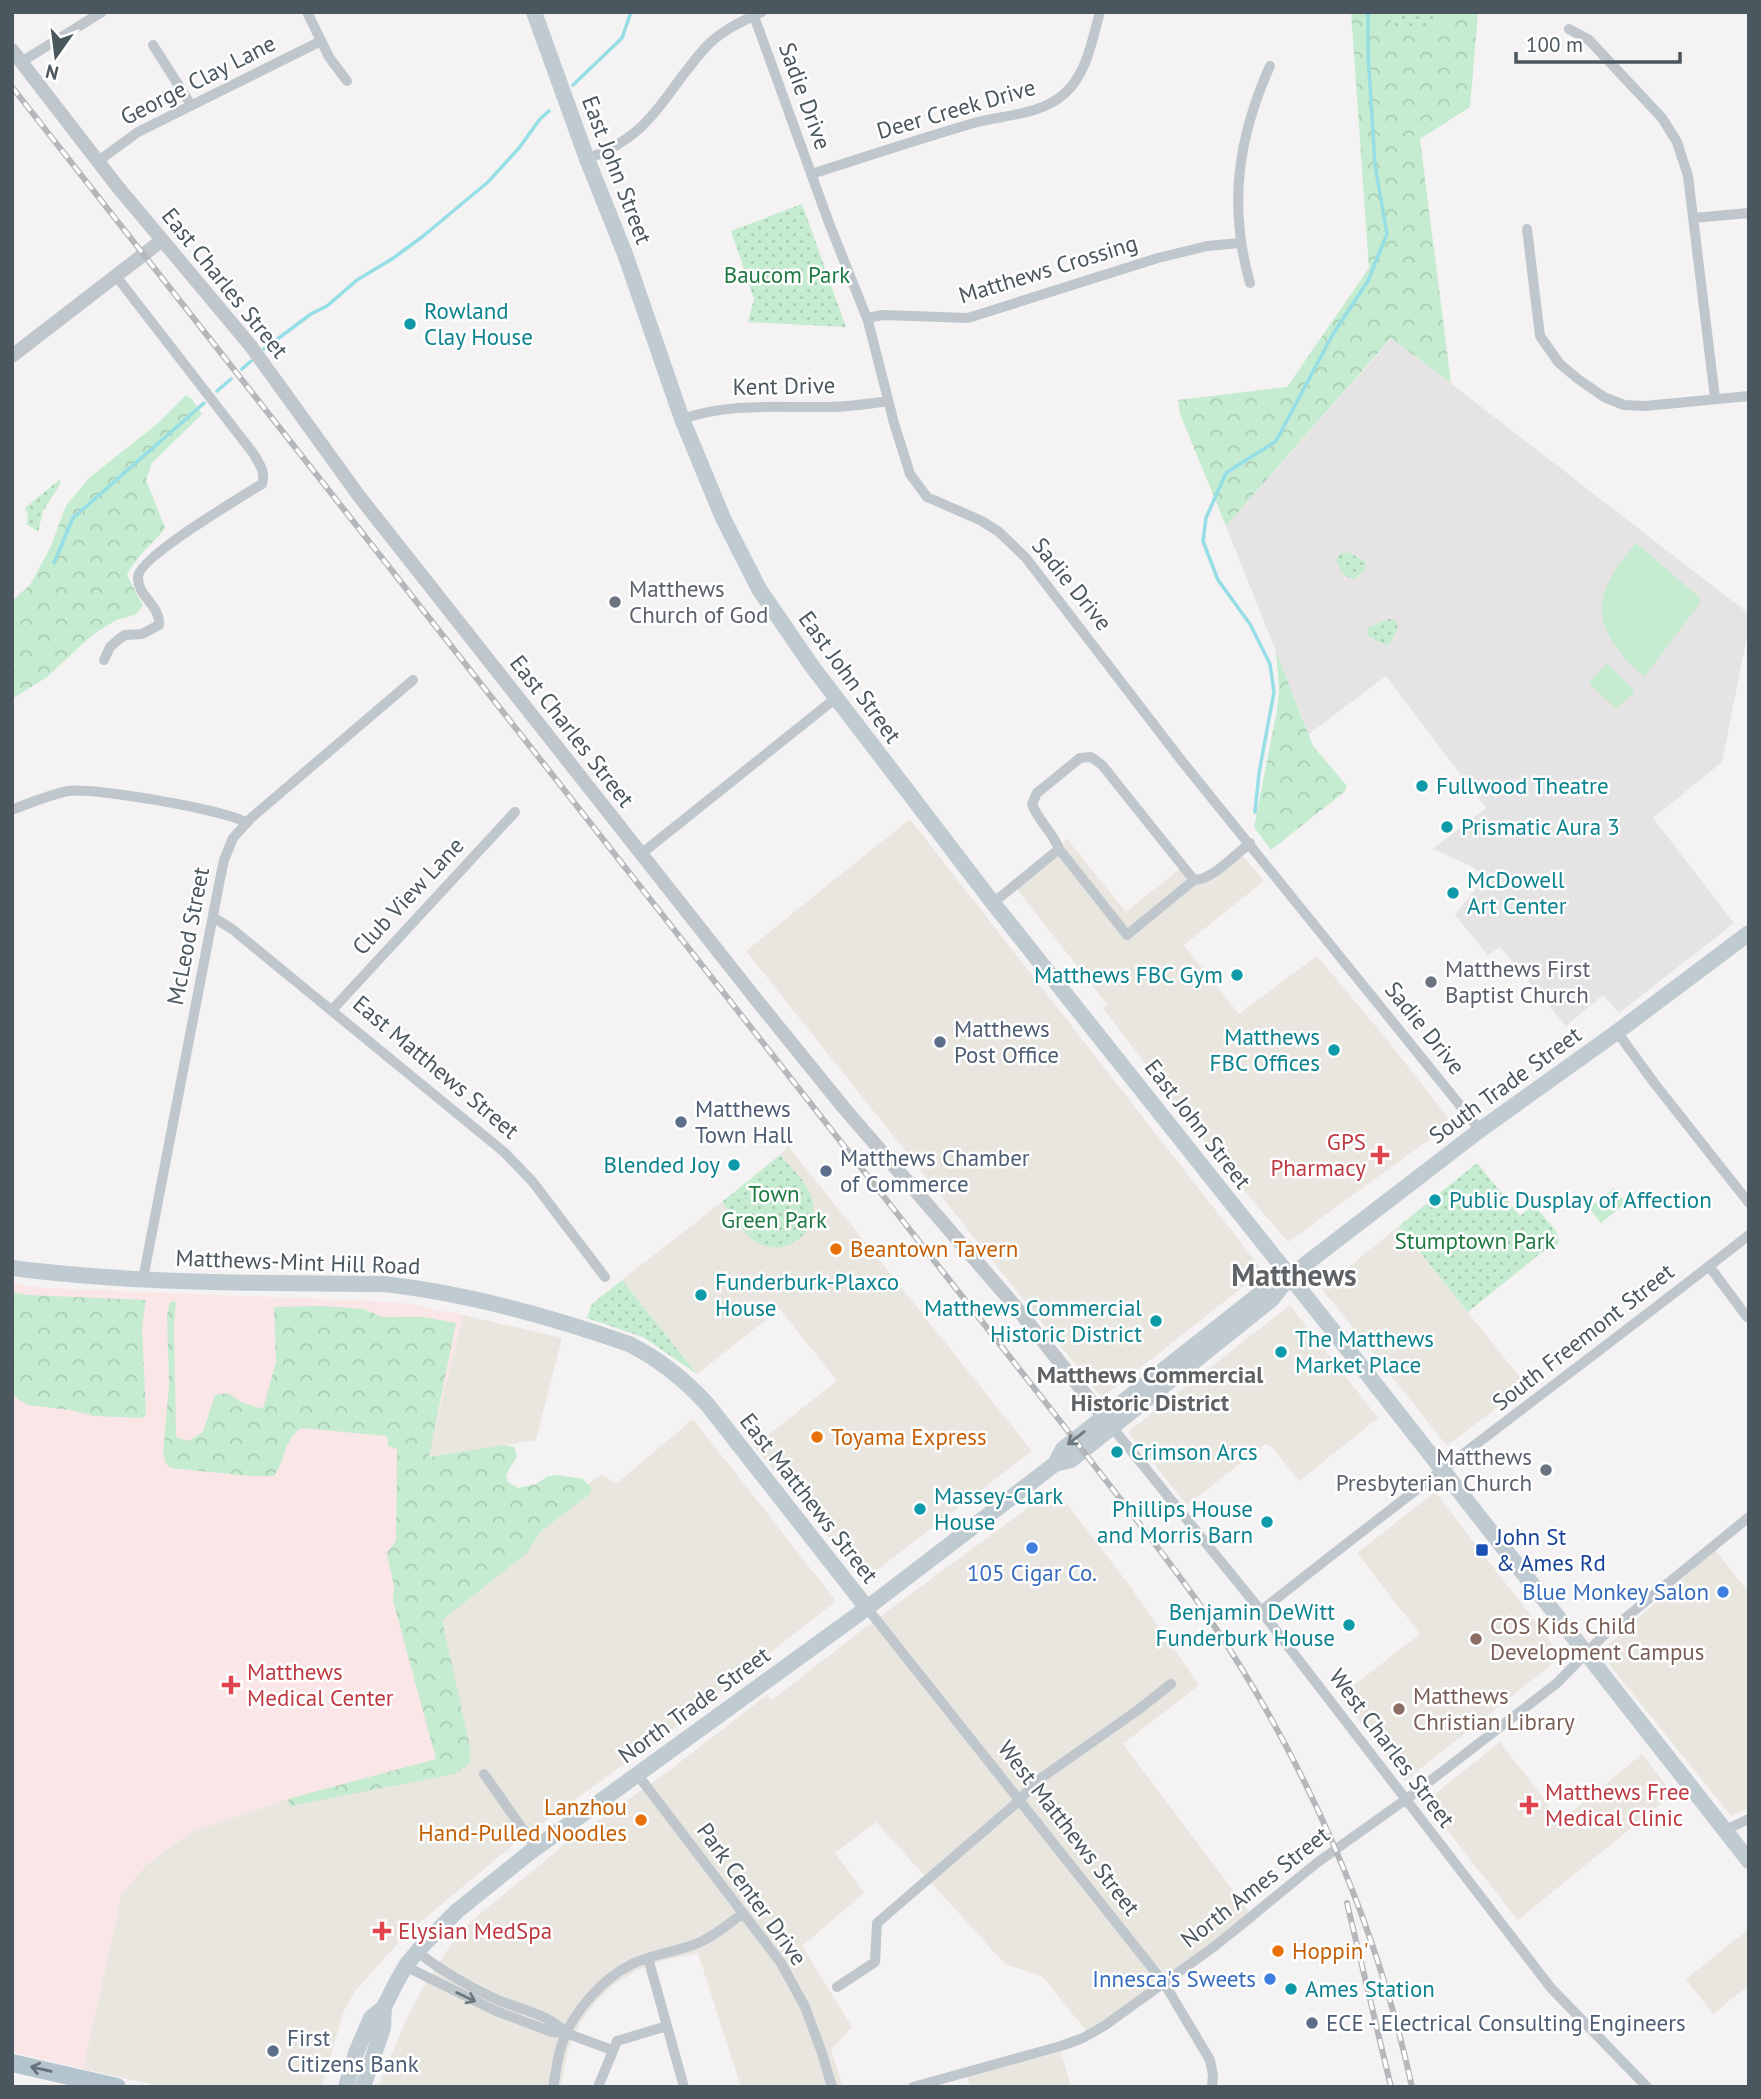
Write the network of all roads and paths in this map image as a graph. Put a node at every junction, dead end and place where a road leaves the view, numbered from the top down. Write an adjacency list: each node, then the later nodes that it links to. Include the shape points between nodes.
1 (102, 12): 9 (street)
2 (307, 12): 7 (street)
3 (534, 12): 13 (main road, East John Street)
4 (1100, 12): 15 (street, Deer Creek Drive, via 1084,66 1057,100)
5 (758, 14): 13 (street, via 732,25 705,47 635,134); 15 (street, Sadie Drive)
6 (1569, 29): 17 (street, via 1589,40 1671,132 1685,163)
7 (321, 41): 11 (street); 12 (street, George Clay Lane)
8 (153, 45): 12 (street)
9 (17, 56): 14 (street, East Charles Street)
10 (1270, 66): 20 (street, via 1248,122 1240,161)
11 (347, 81)
12 (191, 105): 14 (street, George Clay Lane, via 138,132)
13 (587, 159): 28 (main road, East John Street)
14 (97, 162): 19 (street, East Charles Street)
15 (811, 174): 23 (street, Sadie Drive)
16 (1749, 213): 17 (street)
17 (1693, 218): 26 (street)
18 (1527, 229): 26 (street, via 1540,336 1559,363 1604,397 1624,405)
19 (161, 241): 21 (street); 37 (street, East Charles Street, via 250,345 359,496)
20 (1240, 243): 22 (street); 23 (street, Matthews Crossing, via 1157,258 968,318)
21 (116, 276): 24 (street); 29 (street, via 253,453 263,480 143,566 138,585 159,615 159,625 142,634 125,635 110,647)
22 (1250, 283)
23 (867, 318): 27 (street, Sadie Drive)
24 (12, 356)
25 (1749, 396): 26 (street)
26 (1715, 398)
27 (888, 401): 28 (street, Kent Drive, via 830,407 716,408); 35 (street, Sadie Drive, via 910,474 922,492 982,521 1026,558)
28 (682, 419): 31 (main road, East John Street, via 759,589)
29 (104, 660)
30 (413, 680): 34 (street, McLeod Street)
31 (836, 698): 37 (street); 39 (main road, East John Street)
32 (12, 810): 34 (street, via 69,791 109,792 226,814)
33 (515, 812): 42 (street, Club View Lane)
34 (247, 824): 40 (street, McLeod Street, via 229,845)
35 (1250, 843): 38 (street, via 1209,877); 44 (street, Sadie Drive)
36 (1059, 849): 38 (street, via 1127,934); 38 (street, via 1032,804 1037,793 1080,758 1091,757); 39 (street)
37 (640, 854): 54 (street, East Charles Street)
38 (1194, 880)
39 (993, 903): 49 (main road, East John Street)
40 (213, 917): 42 (street, East Matthews Street); 51 (street, McLeod Street)
41 (1749, 933): 43 (main road, South Trade Street)
42 (332, 1010): 50 (street, East Matthews Street, via 516,1163)
43 (1617, 1032): 44 (main road, South Trade Street); 45 (street)
44 (1480, 1129): 49 (main road, South Trade Street)
45 (1749, 1203)
46 (1749, 1235): 47 (street, South Freemont Street)
47 (1709, 1266): 52 (street); 55 (street, South Freemont Street)
48 (12, 1268): 51 (main road, Matthews-Mint Hill Road)
49 (1290, 1276): 54 (main road, North Trade Street, via 1266,1289); 55 (main road, East John Street)
50 (606, 1277)
51 (143, 1279): 53 (main road, Matthews-Mint Hill Road, via 414,1288 572,1325)
52 (1747, 1317)
53 (655, 1358): 57 (main road, East Matthews Street, via 707,1404)
54 (1107, 1422): 57 (main road, North Trade Street, via 1063,1449 1055,1464); 58 (street, West Charles Street)
55 (1441, 1469): 58 (street, South Freemont Street); 59 (main road, East John Street)
56 (1749, 1517): 59 (street, North Ames Street)
57 (867, 1608): 61 (main road, North Trade Street); 63 (street, West Matthews Street)
58 (1261, 1611): 64 (street, West Charles Street)
59 (1586, 1653): 64 (street, North Ames Street, via 1557,1683); 66 (main road, East John Street)
60 (1171, 1684): 63 (street, via 1034,1783)
61 (637, 1773): 67 (main road, North Trade Street); 69 (street, Park Center Drive)
62 (484, 1774): 67 (street)
63 (1020, 1800): 73 (street, West Matthews Street); 74 (street, via 881,1918 875,1931 875,1962)
64 (1405, 1800): 73 (street, North Ames Street); 89 (street, West Charles Street, via 1551,1988)
65 (1749, 1819): 66 (street)
66 (1725, 1830): 68 (main road, East John Street)
67 (536, 1848): 70 (main road, North Trade Street, via 457,1911)
68 (1749, 1861)
69 (743, 1913): 71 (street, via 693,1945); 86 (street, Park Center Drive, via 781,1963 805,2007)
70 (417, 1952): 72 (main road, North Trade Street); 77 (street, via 481,1992 556,2022)
71 (648, 1958): 76 (street); 77 (street, via 606,1983)
72 (405, 1966): 75 (main road, North Trade Street); 77 (street, one-way to 77, via 496,2011)
73 (1164, 1983): 87 (street, North Ames Street, via 1083,2038); 88 (street, West Matthews Street, via 1210,2060)
74 (837, 1987)
75 (384, 2007): 81 (main road, North Trade Street, via 371,2018); 82 (main road, North Trade Street, via 383,2028)
76 (667, 2026): 78 (street, via 622,2038); 85 (street)
77 (566, 2033): 78 (street); 83 (street)
78 (612, 2050): 84 (street)
79 (12, 2063): 80 (main road, one-way to 79)
80 (117, 2087)
81 (345, 2087)
82 (363, 2087)
83 (553, 2087)
84 (598, 2087)
85 (684, 2087)
86 (832, 2087)
87 (913, 2087)
88 (1212, 2087)
89 (1647, 2087)

